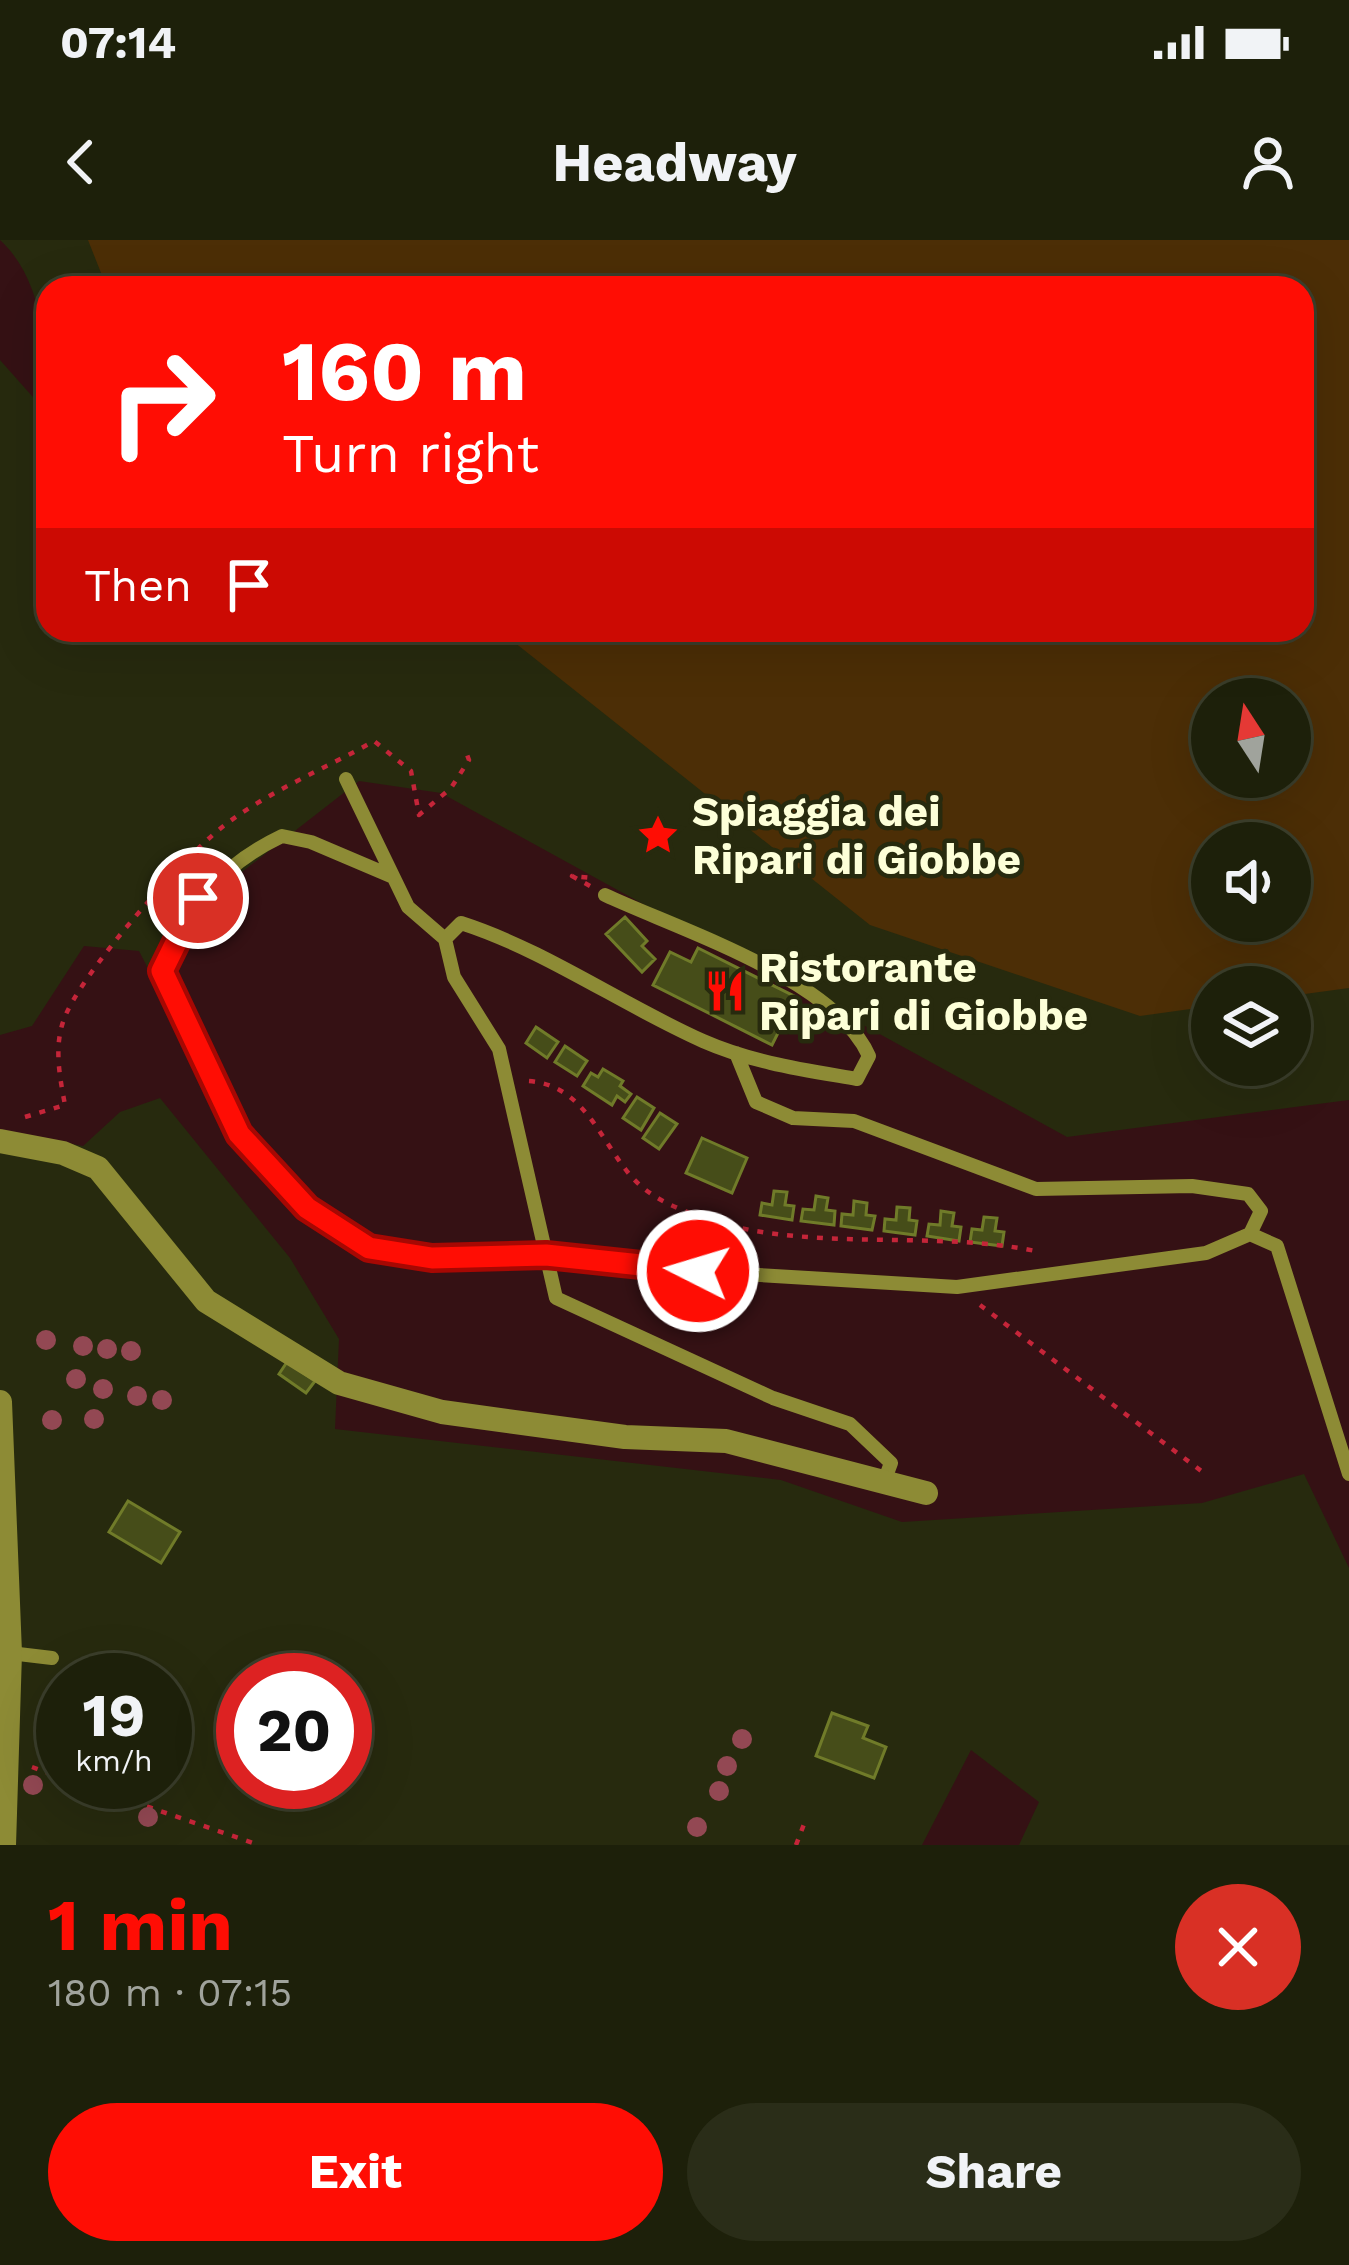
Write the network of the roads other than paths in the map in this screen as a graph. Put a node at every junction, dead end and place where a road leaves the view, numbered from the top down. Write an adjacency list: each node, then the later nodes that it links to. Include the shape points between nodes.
1 (346, 779): 2 (lane)
2 (391, 876): 4 (lane, via 408,907); 8 (lane, via 282,836 242,858 198,898 162,971 239,1134 307,1208 369,1248 432,1258)
3 (604, 895): 5 (lane, via 795,983 857,1031 868,1056 857,1079)
4 (445, 940): 5 (lane, via 461,923 506,938); 8 (lane, via 454,977 499,1049)
5 (736, 1053): 7 (lane, via 757,1102 793,1118 854,1120 1036,1189 1192,1186 1248,1194 1261,1210)
6 (0, 1142): 11 (street, via 98,1168 206,1301 339,1383 442,1412 625,1437 726,1441)
7 (1250, 1234): 8 (lane, via 1206,1253 957,1287); 10 (lane, via 1277,1246)
8 (546, 1255): 11 (lane, via 556,1298 773,1398 850,1424 891,1462)
9 (0, 1402): 13 (street)
10 (1349, 1474)
11 (885, 1479): 12 (street)
12 (926, 1493)
13 (10, 1653): 14 (lane); 15 (street)
14 (36, 1656)
15 (5, 1709): 16 (street)
16 (4, 1845)

